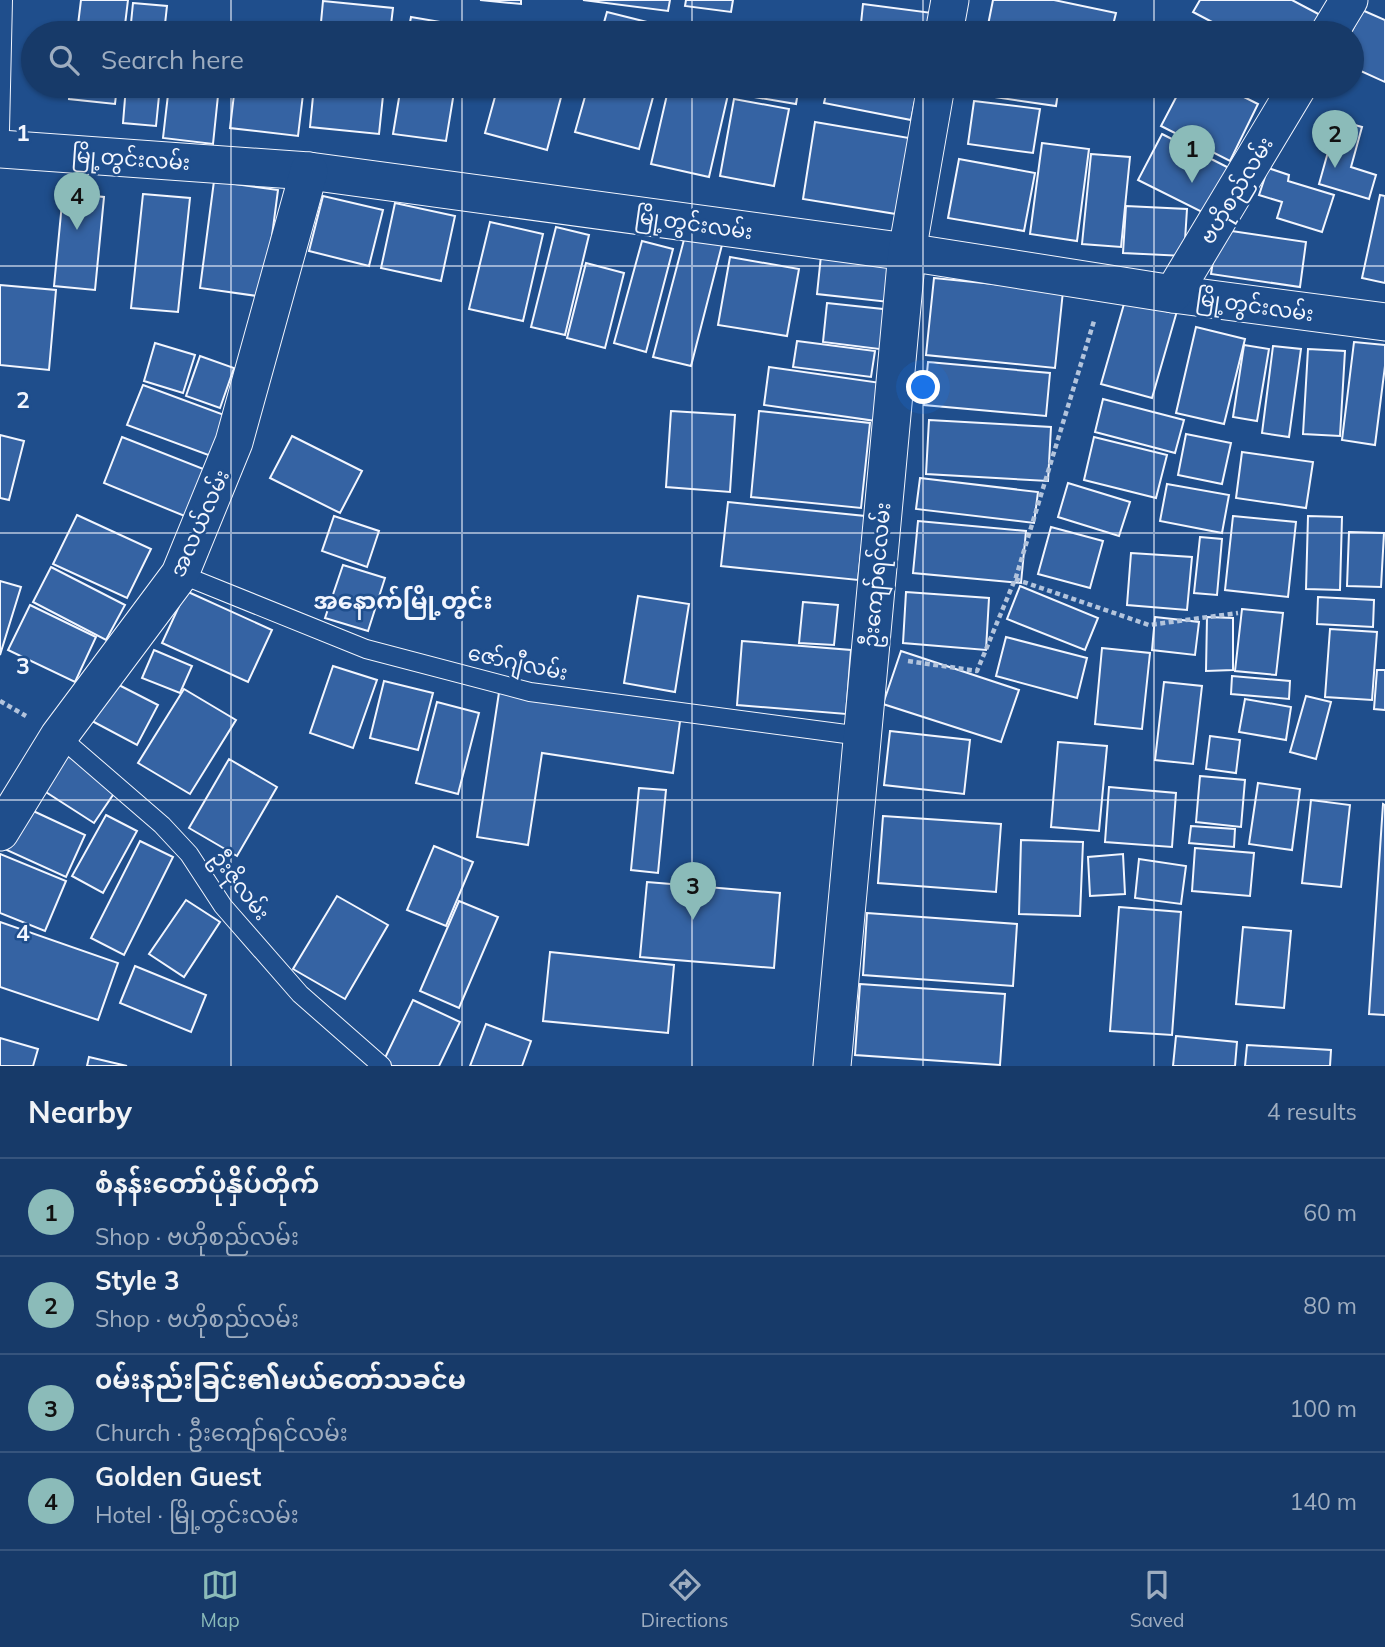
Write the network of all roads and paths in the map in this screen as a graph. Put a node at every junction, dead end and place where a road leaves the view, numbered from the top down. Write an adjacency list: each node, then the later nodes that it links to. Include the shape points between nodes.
1 (3, 0): 8 (lane)
2 (950, 0): 4 (street)
3 (1349, 0): 5 (street)
4 (946, 21)
5 (1336, 21)
6 (934, 98): 11 (street, ဦးကျော်ရင်လမ်း)
7 (1291, 98): 13 (street, ဗဟိုစည်လမ်း)
8 (0, 130)
9 (0, 149): 10 (street, မြို့တွင်းလမ်း)
10 (309, 171): 11 (street, မြို့တွင်းလမ်း); 15 (street, အလယ်လမ်း, via 234,442)
11 (907, 252): 12 (street, မြို့တွင်းလမ်း); 18 (street, ဦးကျော်ရင်လမ်း)
12 (1105, 283): 13 (street, မြို့တွင်းလမ်း); 16 (path)
13 (1174, 294): 14 (street, မြို့တွင်းလမ်း)
14 (1385, 322)
15 (180, 574): 19 (street, အလယ်လမ်း); 20 (lane, ဇော်ဂျီလမ်း, via 366,649 530,692)
16 (1015, 579): 17 (path, via 1149,625); 18 (path, via 977,671)
17 (1238, 613)
18 (869, 654): 20 (street, ဦးကျော်ရင်လမ်း)
19 (59, 736): 21 (street, အလယ်လမ်း); 22 (lane, ဦးဇိုလမ်း, via 162,825 189,855 223,906 300,994)
20 (861, 736): 23 (street, ဦးကျော်ရင်လမ်း)
21 (0, 832)
22 (382, 1066)
23 (832, 1066)

